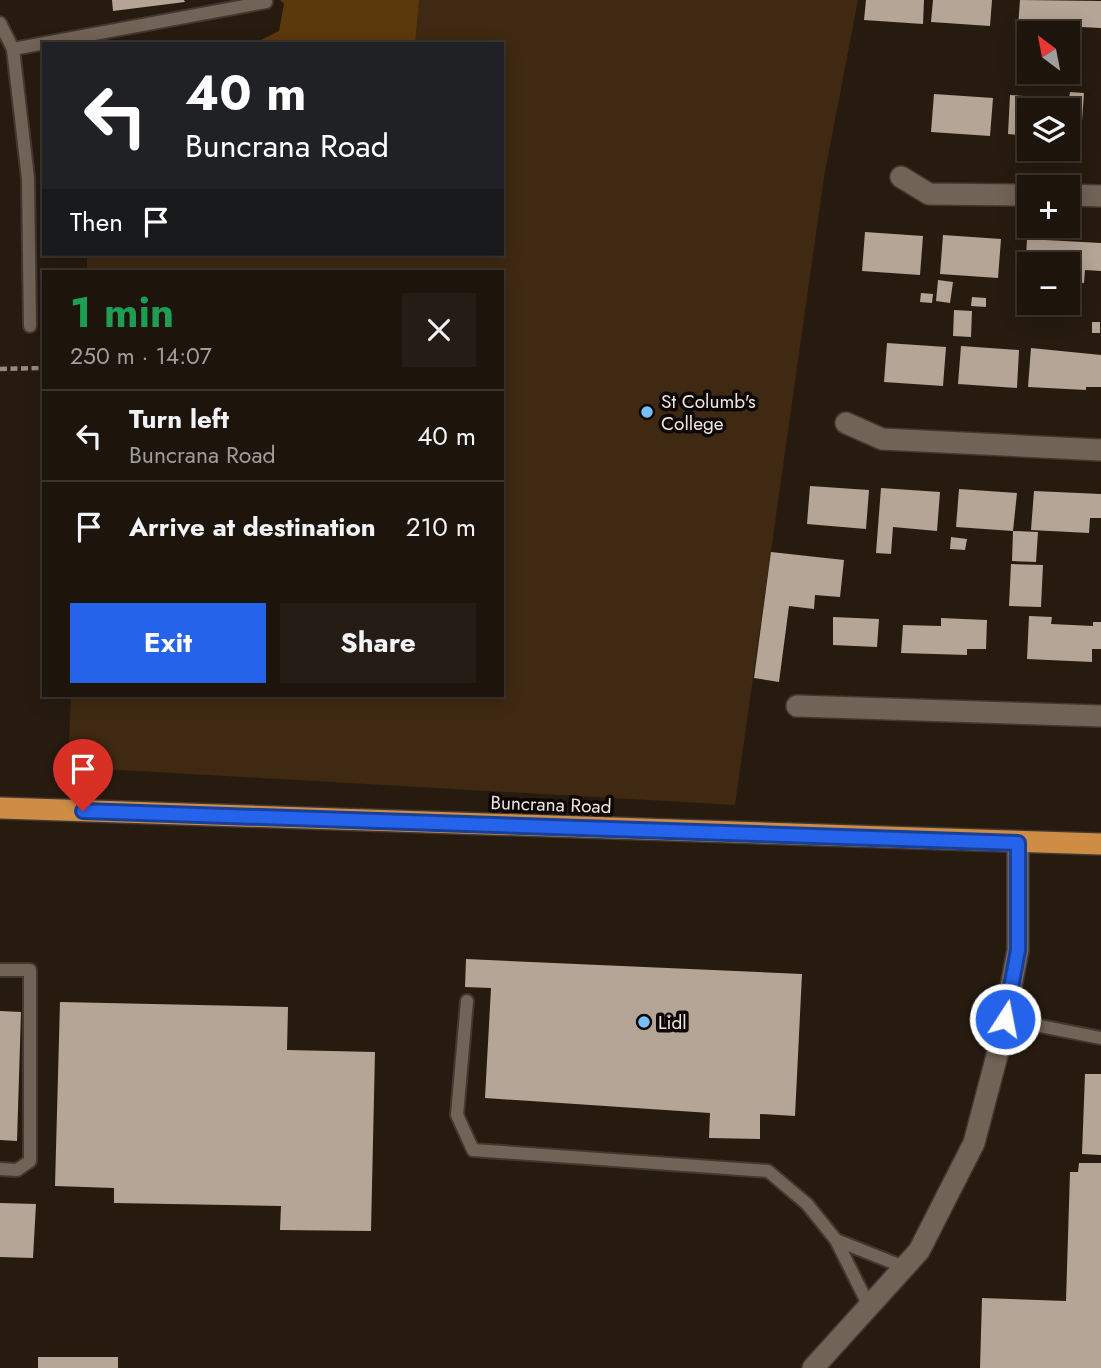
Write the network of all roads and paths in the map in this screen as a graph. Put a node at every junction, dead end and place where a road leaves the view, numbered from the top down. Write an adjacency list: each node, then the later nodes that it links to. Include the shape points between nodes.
1 (266, 2): 3 (lane)
2 (0, 23): 5 (lane)
3 (51, 42)
4 (42, 44): 5 (lane)
5 (13, 49): 10 (lane, via 28,178)
6 (901, 177): 7 (street, via 929,194)
7 (1017, 195)
8 (1080, 195): 9 (street)
9 (1101, 196)
10 (30, 326)
11 (42, 368): 12 (path)
12 (0, 369)
13 (846, 423): 14 (street, via 882,439)
14 (1101, 450)
15 (797, 706): 16 (street)
16 (1101, 716)
17 (0, 808): 18 (highway, Buncrana Road)
18 (1018, 843): 19 (highway, Buncrana Road); 22 (street, via 1018,950)
19 (1101, 844)
20 (0, 970): 24 (lane, via 30,970 30,1161 17,1170)
21 (467, 1001): 25 (lane, via 457,1115 473,1150 768,1171 807,1204)
22 (1005, 1019): 23 (lane); 26 (street, via 974,1143 919,1251)
23 (1101, 1038)
24 (0, 1169)
25 (835, 1240): 26 (lane); 27 (lane)
26 (904, 1267): 27 (street)
27 (869, 1306): 28 (street)
28 (816, 1367)

